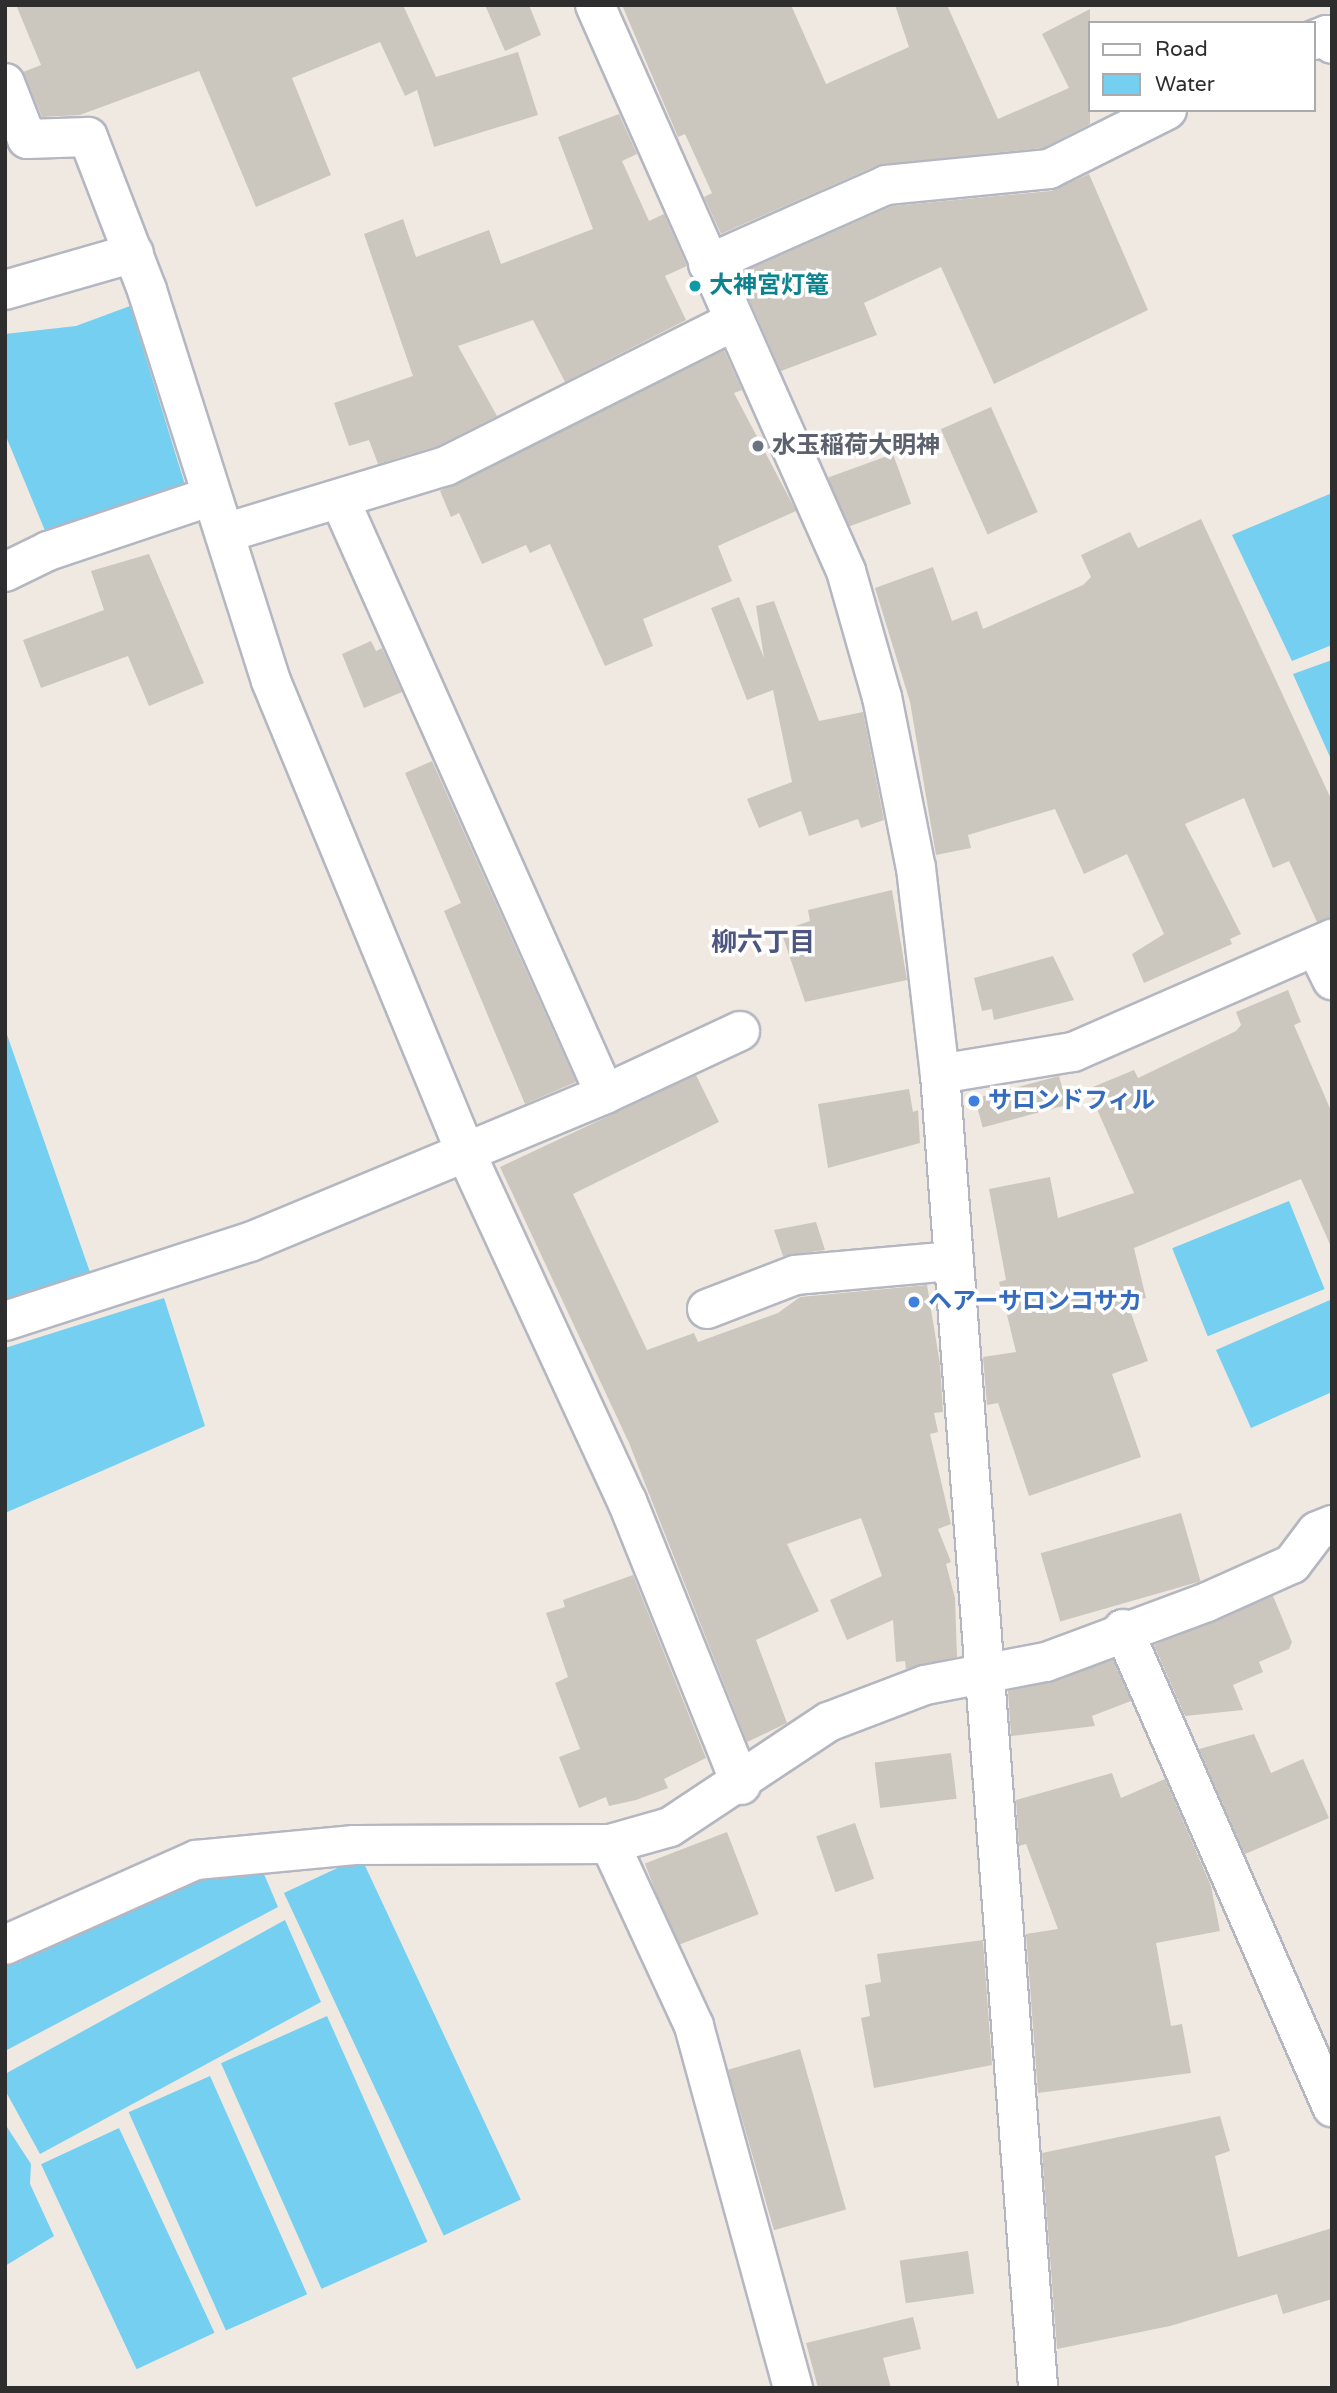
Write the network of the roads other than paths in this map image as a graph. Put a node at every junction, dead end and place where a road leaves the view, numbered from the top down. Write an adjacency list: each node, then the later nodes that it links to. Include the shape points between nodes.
1 (595, 5): 5 (street)
2 (5, 83): 4 (street, via 27,139 88,137)
3 (1163, 112): 5 (street, via 1049,169 886,185)
4 (134, 253): 6 (street); 8 (street)
5 (708, 264): 7 (street)
6 (5, 290)
7 (734, 321): 9 (street, via 446,466); 14 (street, via 846,570 882,697 916,868)
8 (211, 495): 10 (street); 11 (street, via 48,551)
9 (340, 500): 10 (street); 15 (street)
10 (225, 533): 16 (street, via 271,681)
11 (5, 572)
12 (1327, 955): 14 (street, via 1073,1052)
13 (740, 1031): 15 (street)
14 (940, 1073): 17 (street)
15 (605, 1094): 16 (street)
16 (465, 1151): 19 (street, via 250,1242); 23 (street, via 627,1501)
17 (953, 1261): 18 (street, via 795,1275); 22 (street)
18 (708, 1309)
19 (5, 1321)
20 (1332, 1525): 21 (street, via 1317,1531 1292,1564 1208,1602)
21 (1123, 1629): 22 (street, via 1046,1662); 26 (street)
22 (983, 1679): 23 (street, via 925,1685 828,1722); 28 (street)
23 (741, 1786): 24 (street, via 670,1827)
24 (610, 1844): 25 (street, via 354,1846 196,1860); 27 (street, via 694,2026)
25 (5, 1945)
26 (1332, 2107)
27 (793, 2388)
28 (1038, 2388)

